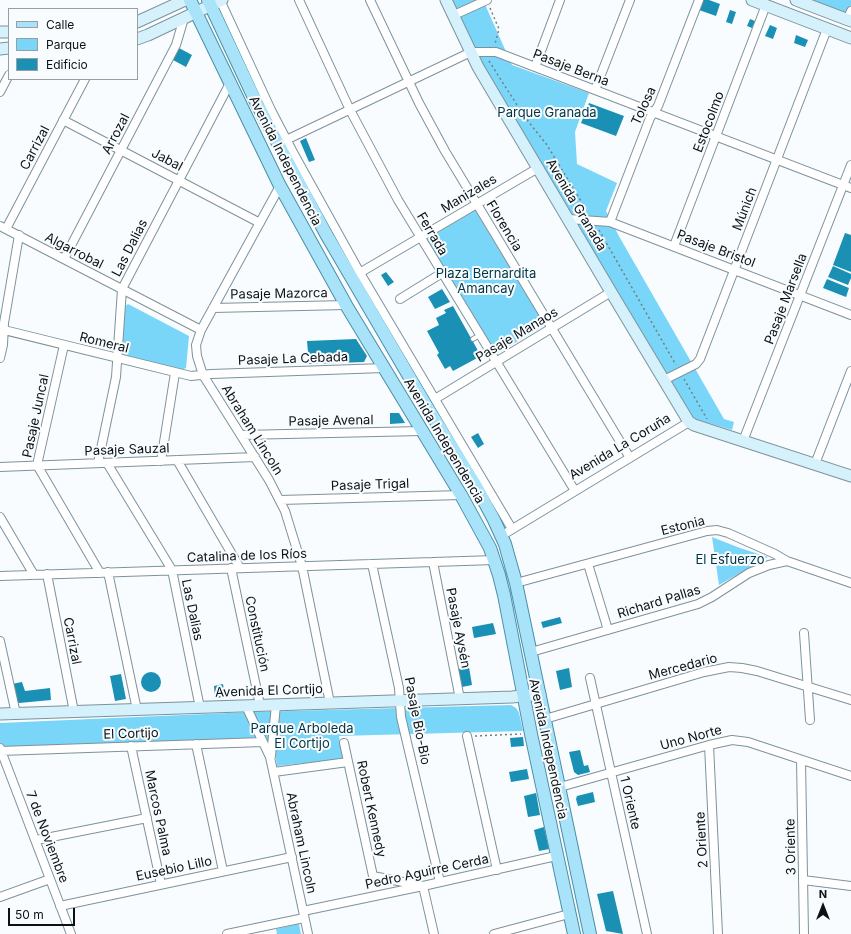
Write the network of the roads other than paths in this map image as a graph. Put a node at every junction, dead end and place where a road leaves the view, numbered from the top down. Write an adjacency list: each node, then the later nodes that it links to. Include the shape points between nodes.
1 (185, 0): 18 (street)
2 (190, 0): 14 (main road, Avenida Independencia)
3 (299, 0): 30 (street, Ferrada)
4 (370, 0): 26 (street, Florencia)
5 (446, 0): 15 (street, Avenida Granada)
6 (487, 0): 15 (street)
7 (560, 0): 23 (street)
8 (630, 0): 28 (street)
9 (699, 0): 31 (street, Tolosa)
10 (752, 0): 13 (street)
11 (796, 0): 16 (street)
12 (216, 1): 14 (street); 34 (street, Avenida Independencia); 53 (main road, Avenida Independencia, via 278,146)
13 (770, 4): 19 (street); 33 (street, Estocolmo)
14 (196, 12): 17 (street); 27 (main road, Avenida Independencia)
15 (454, 15): 22 (street, Avenida Granada)
16 (850, 17)
17 (184, 18): 21 (street); 35 (street, Arrozal, via 176,45)
18 (138, 22)
19 (827, 29): 20 (street); 36 (street, Múnich)
20 (851, 38)
21 (138, 39)
22 (471, 52): 23 (street, Pasaje Berna, via 496,52); 26 (street, Pasaje Berna); 38 (street, Avenida Granada)
23 (535, 67): 28 (street, Pasaje Berna)
24 (8, 77): 29 (street)
25 (84, 80): 32 (street, Carrizal)
26 (409, 81): 30 (street, Pasaje Berna); 42 (street, Florencia, via 444,151)
27 (230, 83): 39 (street, Las Dalias); 40 (main road, Avenida Independencia)
28 (595, 90): 31 (street, Pasaje Berna)
29 (0, 92)
30 (350, 110): 34 (street, Pasaje Berna); 48 (street, Ferrada)
31 (654, 112): 33 (street, Pasaje Berna); 45 (street, Tolosa)
32 (64, 120): 35 (street, Jabal); 46 (street, Carrizal)
33 (716, 136): 36 (street, Pasaje Berna); 49 (street, Estocolmo)
34 (286, 140): 53 (street, Avenida Independencia)
35 (121, 150): 39 (street, Jabal); 50 (street, Arrozal)
36 (776, 160): 41 (street, Pasaje Berna); 51 (street, Múnich)
37 (851, 165): 41 (street, Pasaje Marsella)
38 (538, 168): 42 (street, Manizales); 43 (street, Avenida Granada)
39 (179, 180): 44 (street, Jabal); 54 (street, Las Dalias)
40 (280, 186): 44 (street, Abraham Lincoln); 58 (main road, Avenida Independencia)
41 (847, 187): 56 (street, Pasaje Marsella)
42 (476, 204): 48 (street, Manizales); 61 (street, Florencia)
43 (569, 219): 45 (street, Pasaje Bristol); 55 (street, Avenida Granada)
44 (260, 222): 59 (street, Abraham Lincoln)
45 (610, 222): 49 (street, Pasaje Bristol)
46 (3, 227): 47 (street, Algarrobal)
47 (19, 235): 50 (street, Algarrobal); 62 (street)
48 (420, 237): 52 (street, Ferrada); 53 (street, Manizales)
49 (674, 246): 51 (street, Pasaje Bristol)
50 (64, 259): 54 (street, Algarrobal)
51 (734, 269): 56 (street, Pasaje Bristol); 72 (street, Múnich, via 700,359 696,364)
52 (442, 273): 57 (street); 67 (street, Ferrada, via 476,337)
53 (356, 275): 73 (street, Avenida Independencia); 91 (main road, Avenida Independencia, via 423,400)
54 (122, 289): 63 (street, Algarrobal); 66 (street, Las Dalias)
55 (610, 292): 61 (street, Pasaje Manaos); 72 (street, Avenida Granada)
56 (800, 295): 60 (street, Pasaje Bristol); 77 (street, Pasaje Marsella)
57 (400, 299)
58 (346, 305): 59 (street, Pasaje Mazorca); 68 (main road, Avenida Independencia)
59 (213, 308): 63 (street, Abraham Lincoln)
60 (851, 314)
61 (551, 328): 67 (street, Pasaje Manaos); 79 (street, Florencia)
62 (2, 329): 64 (street, Romeral); 65 (street, via 4,345)
63 (201, 330): 71 (street, Abraham Lincoln, via 196,350)
64 (64, 345): 66 (street, Romeral); 84 (street, Pasaje Juncal)
65 (0, 358)
66 (117, 358): 70 (street, Romeral); 82 (street, Las Dalias)
67 (496, 362): 73 (street, Pasaje Manaos); 87 (street, Ferrada)
68 (384, 368): 71 (street, Pasaje La Cebada); 75 (main road, Avenida Independencia)
69 (851, 372): 83 (street)
70 (176, 373): 71 (street, Romeral); 81 (street)
71 (203, 376): 76 (street, Abraham Lincoln)
72 (664, 380): 74 (street, Avenida Granada)
73 (435, 399): 91 (street, Avenida Independencia)
74 (689, 422): 77 (street, Avenida La Coruña); 79 (street, Avenida La Coruña)
75 (422, 431): 76 (street, Pasaje Avenal); 88 (main road, Avenida Independencia)
76 (242, 435): 78 (street, Abraham Lincoln)
77 (743, 441): 83 (street, Avenida La Coruña)
78 (255, 457): 80 (street, Pasaje Sauzal); 89 (street, Abraham Lincoln)
79 (630, 458): 87 (street, Avenida La Coruña)
80 (177, 460): 81 (street, Pasaje Sauzal); 99 (street)
81 (161, 461): 82 (street, Pasaje Sauzal)
82 (103, 463): 84 (street, Pasaje Sauzal); 100 (street, Las Dalias)
83 (815, 464): 86 (street, Avenida La Coruña)
84 (37, 465): 85 (street, Pasaje Sauzal); 101 (street, Pasaje Juncal)
85 (0, 467)
86 (851, 476)
87 (575, 491): 91 (street, Avenida La Coruña)
88 (462, 495): 89 (street, Pasaje Trigal); 92 (main road, Avenida Independencia)
89 (280, 500): 97 (street, Abraham Lincoln)
90 (0, 517): 103 (street)
91 (506, 533): 105 (main road, Avenida Independencia)
92 (495, 560): 94 (street, Catalina de los Ríos); 114 (main road, Avenida Independencia)
93 (788, 561): 96 (street, Estonia, via 717,530); 106 (street, Estonia); 107 (street, Richard Pallas, via 749,573 698,604)
94 (433, 562): 95 (street, Catalina de los Ríos); 115 (street, Pasaje Aysén)
95 (372, 564): 97 (street, Catalina de los Ríos); 117 (street, Pasaje Bio-Bio)
96 (588, 564): 105 (street, Estonia); 107 (street)
97 (302, 566): 99 (street, Catalina de los Ríos); 118 (street, Abraham Lincoln)
98 (231, 568): 99 (street, Catalina de los Ríos); 100 (street, Catalina de los Ríos); 120 (street, Constitución)
99 (240, 568)
100 (172, 570): 101 (street, Catalina de los Ríos); 123 (street, Las Dalias)
101 (104, 573): 102 (street, Catalina de los Ríos); 124 (street, Pasaje Juncal)
102 (46, 574): 103 (street, Catalina de los Ríos); 125 (street, Carrizal)
103 (34, 575): 104 (street, Catalina de los Ríos)
104 (0, 576)
105 (516, 583): 110 (main road, Avenida Independencia)
106 (851, 583)
107 (608, 630): 110 (street, Richard Pallas)
108 (804, 633): 112 (street)
109 (0, 641): 127 (street)
110 (531, 652): 113 (main road, Avenida Independencia)
111 (590, 678): 119 (street, 1 Oriente)
112 (808, 688): 116 (street, Mercedario); 119 (street, Mercedario, via 757,671 729,667); 129 (street)
113 (540, 694): 114 (street, Avenida El Cortijo); 128 (main road, Avenida Independencia)
114 (523, 696): 115 (street, Avenida El Cortijo); 146 (main road, Avenida Independencia)
115 (460, 699): 117 (street, Avenida El Cortijo)
116 (851, 700)
117 (400, 701): 118 (street, Avenida El Cortijo); 152 (street, Pasaje Bio-Bio, via 401,717)
118 (330, 703): 121 (street, Avenida El Cortijo)
119 (596, 704): 128 (street, Mercedario); 141 (street, 1 Oriente)
120 (260, 705): 121 (street, Avenida El Cortijo); 122 (street, Avenida El Cortijo)
121 (276, 705): 137 (street, Abraham Lincoln)
122 (246, 706): 123 (street, Avenida El Cortijo); 131 (street, Abraham Lincoln)
123 (200, 708): 124 (street, Avenida El Cortijo)
124 (137, 710): 125 (street, Avenida El Cortijo)
125 (74, 712): 127 (street, Avenida El Cortijo)
126 (0, 714): 127 (street, Avenida El Cortijo)
127 (16, 714)
128 (545, 719): 143 (main road, Avenida Independencia)
129 (810, 720)
130 (467, 736): 148 (street)
131 (263, 742): 133 (street, El Cortijo); 137 (street, Abraham Lincoln)
132 (344, 743): 139 (street, Robert Kennedy)
133 (196, 744): 135 (street, El Cortijo); 149 (street)
134 (710, 745): 138 (street, Uno Norte, via 740,740); 141 (street, Uno Norte); 168 (street, 2 Oriente)
135 (131, 746): 136 (street, El Cortijo); 144 (street, Marcos Palma)
136 (0, 750): 145 (street, 7 de Noviembre)
137 (270, 757): 140 (street, Abraham Lincoln)
138 (801, 760): 142 (street, Uno Norte); 151 (street, 3 Oriente)
139 (348, 762): 140 (street); 154 (street, Robert Kennedy, via 373,876)
140 (274, 772): 147 (street, Abraham Lincoln)
141 (611, 772): 143 (street, Uno Norte); 167 (street, 1 Oriente)
142 (851, 776)
143 (560, 787): 166 (main road, Avenida Independencia)
144 (147, 818): 145 (street); 153 (street, Marcos Palma)
145 (36, 840): 150 (street, 7 de Noviembre)
146 (556, 856): 148 (street, Pedro Aguirre Cerda); 159 (main road, Avenida Independencia)
147 (292, 857): 149 (street, Eusebio Lillo); 158 (street, Abraham Lincoln)
148 (497, 870): 152 (street, Pedro Aguirre Cerda)
149 (223, 871): 153 (street, Eusebio Lillo)
150 (50, 879): 156 (street); 157 (street, 7 de Noviembre)
151 (803, 880): 155 (street); 169 (street, 3 Oriente)
152 (440, 882): 154 (street, Pedro Aguirre Cerda)
153 (161, 884): 157 (street, Eusebio Lillo)
154 (424, 886): 158 (street, Pedro Aguirre Cerda); 163 (street)
155 (851, 886)
156 (0, 898)
157 (60, 906): 160 (street, 7 de Noviembre)
158 (303, 914): 161 (street, Pedro Aguirre Cerda); 162 (street, Abraham Lincoln)
159 (569, 914): 164 (street); 165 (main road, Avenida Independencia)
160 (71, 934)
161 (227, 934)
162 (308, 934)
163 (434, 934)
164 (494, 934)
165 (574, 934)
166 (590, 934)
167 (647, 934)
168 (718, 934)
169 (804, 934)

